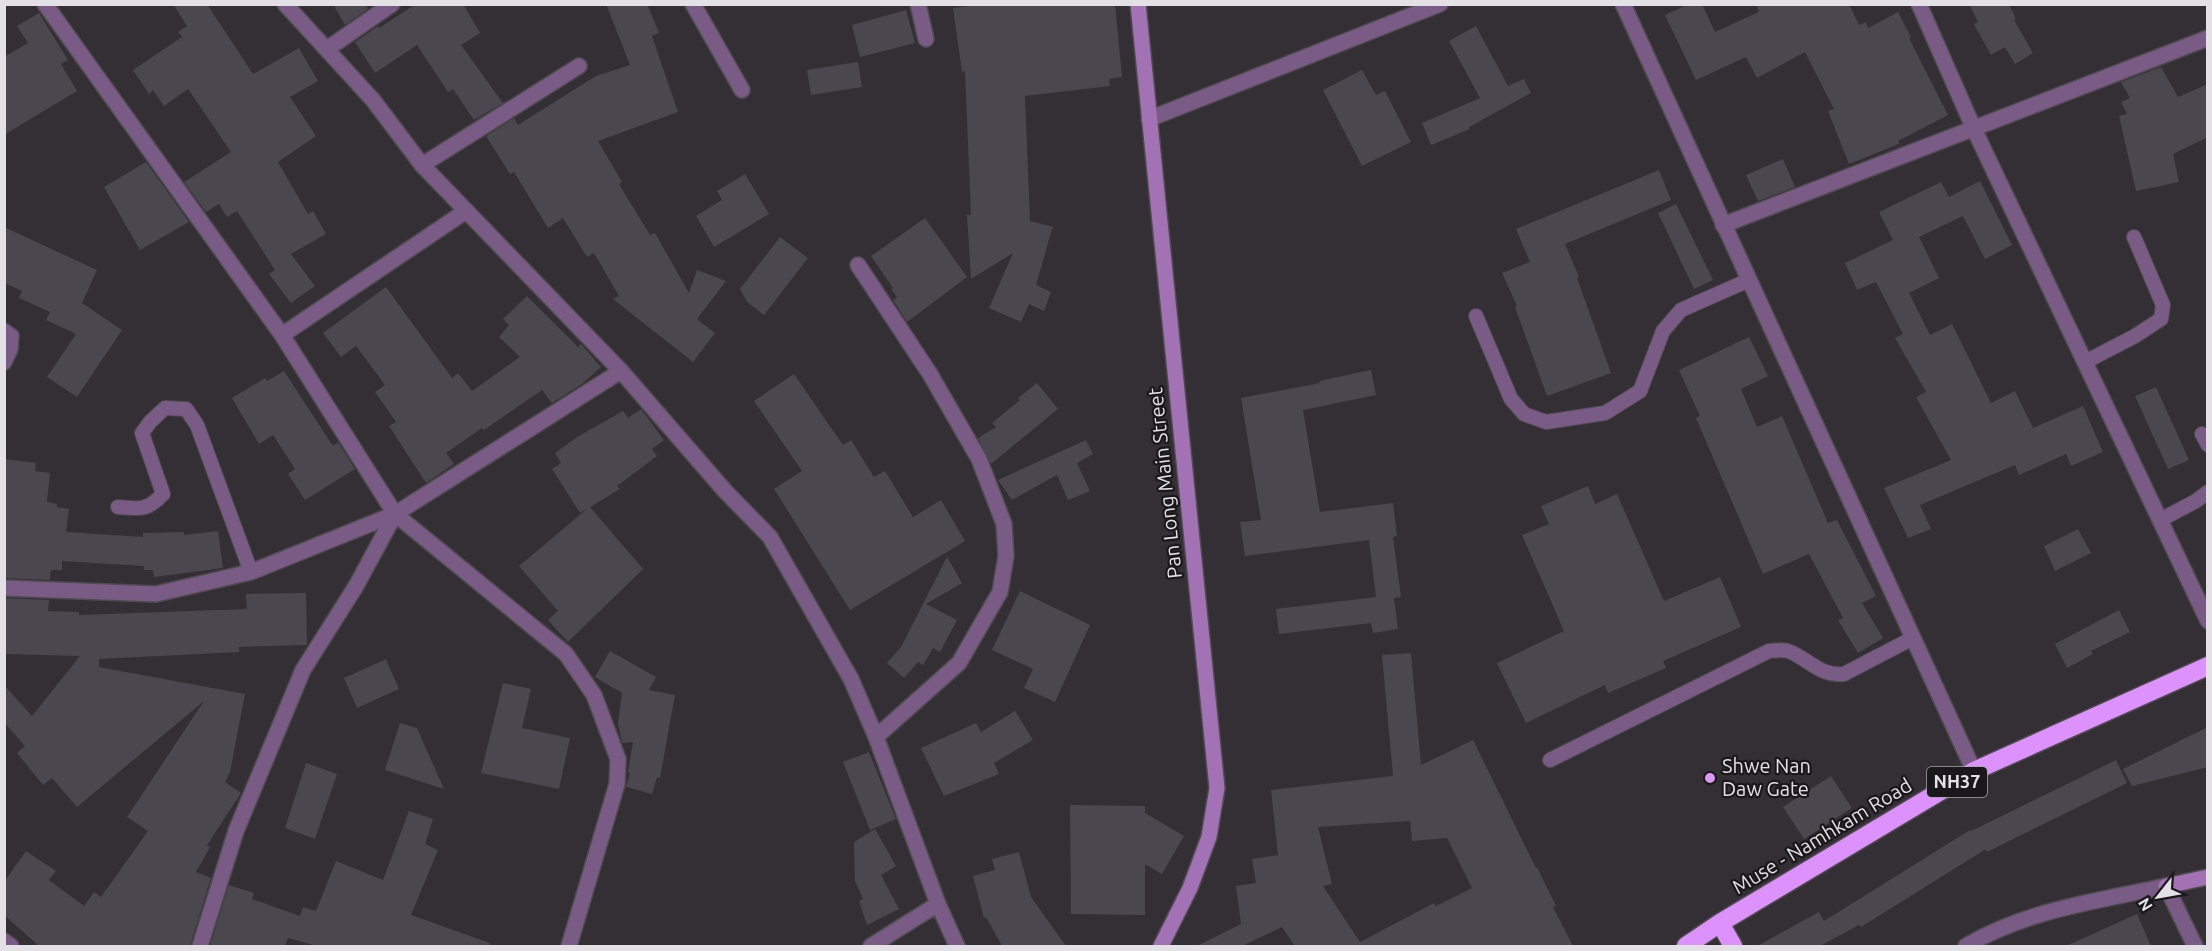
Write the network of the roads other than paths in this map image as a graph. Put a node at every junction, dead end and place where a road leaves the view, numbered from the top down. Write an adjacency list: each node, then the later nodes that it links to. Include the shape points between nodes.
1 (45, 4): 25 (street)
2 (285, 4): 12 (street)
3 (392, 4): 12 (street)
4 (693, 4): 14 (street)
5 (918, 4): 11 (street)
6 (1138, 4): 15 (street, Pan Long Main Street)
7 (1440, 4): 15 (street)
8 (1623, 4): 19 (street)
9 (1919, 4): 16 (street)
10 (2208, 38): 16 (street)
11 (926, 39)
12 (327, 49): 17 (street, via 373,100)
13 (579, 66): 17 (street)
14 (742, 90)
15 (1149, 119): 51 (street, Pan Long Main Street, via 1217,788 1209,837 1190,888)
16 (1974, 129): 19 (street); 27 (street)
17 (422, 165): 18 (street)
18 (466, 211): 25 (street); 28 (street)
19 (1724, 225): 22 (street)
20 (2134, 237): 27 (lane, via 2163,305 2161,320)
21 (858, 265): 38 (street, via 930,374 979,459 1004,524 1006,556 1000,592 959,663)
22 (1749, 280): 23 (lane, via 1681,310 1663,331 1640,391 1605,413 1546,422 1524,414 1511,399); 36 (street)
23 (1476, 316)
24 (4, 331): 26 (street, via 10,336 10,350)
25 (282, 335): 31 (street)
26 (4, 362)
27 (2085, 362): 32 (street)
28 (621, 371): 31 (street); 38 (street, via 770,537 851,679)
29 (2208, 492): 32 (lane)
30 (118, 507): 33 (lane, via 141,509 153,505 163,495 142,433 165,408 186,409 197,425)
31 (395, 514): 33 (street); 47 (street, via 303,670 236,831); 48 (street, via 566,654 594,695 618,759 617,784)
32 (2160, 520): 35 (street)
33 (251, 572): 34 (street, via 156,594)
34 (4, 588)
35 (2208, 621)
36 (1913, 638): 39 (lane, via 1844,674 1832,675 1786,650 1769,651); 40 (street)
37 (2208, 666): 40 (highway, Muse - Namhkam Road / NH37)
38 (876, 737): 43 (street)
39 (1550, 760)
40 (1974, 771): 44 (highway, Muse - Namhkam Road / NH37)
41 (2208, 877): 42 (street)
42 (2166, 886): 54 (street, via 2040,914 1990,932); 55 (street)
43 (938, 904): 49 (street); 50 (street)
44 (1720, 922): 52 (highway, NH37); 53 (highway)
45 (4, 941): 46 (street)
46 (11, 946)
47 (200, 946)
48 (569, 946)
49 (871, 946)
50 (957, 946)
51 (1161, 946)
52 (1686, 946)
53 (1733, 946)
54 (1966, 946)
55 (2195, 946)

